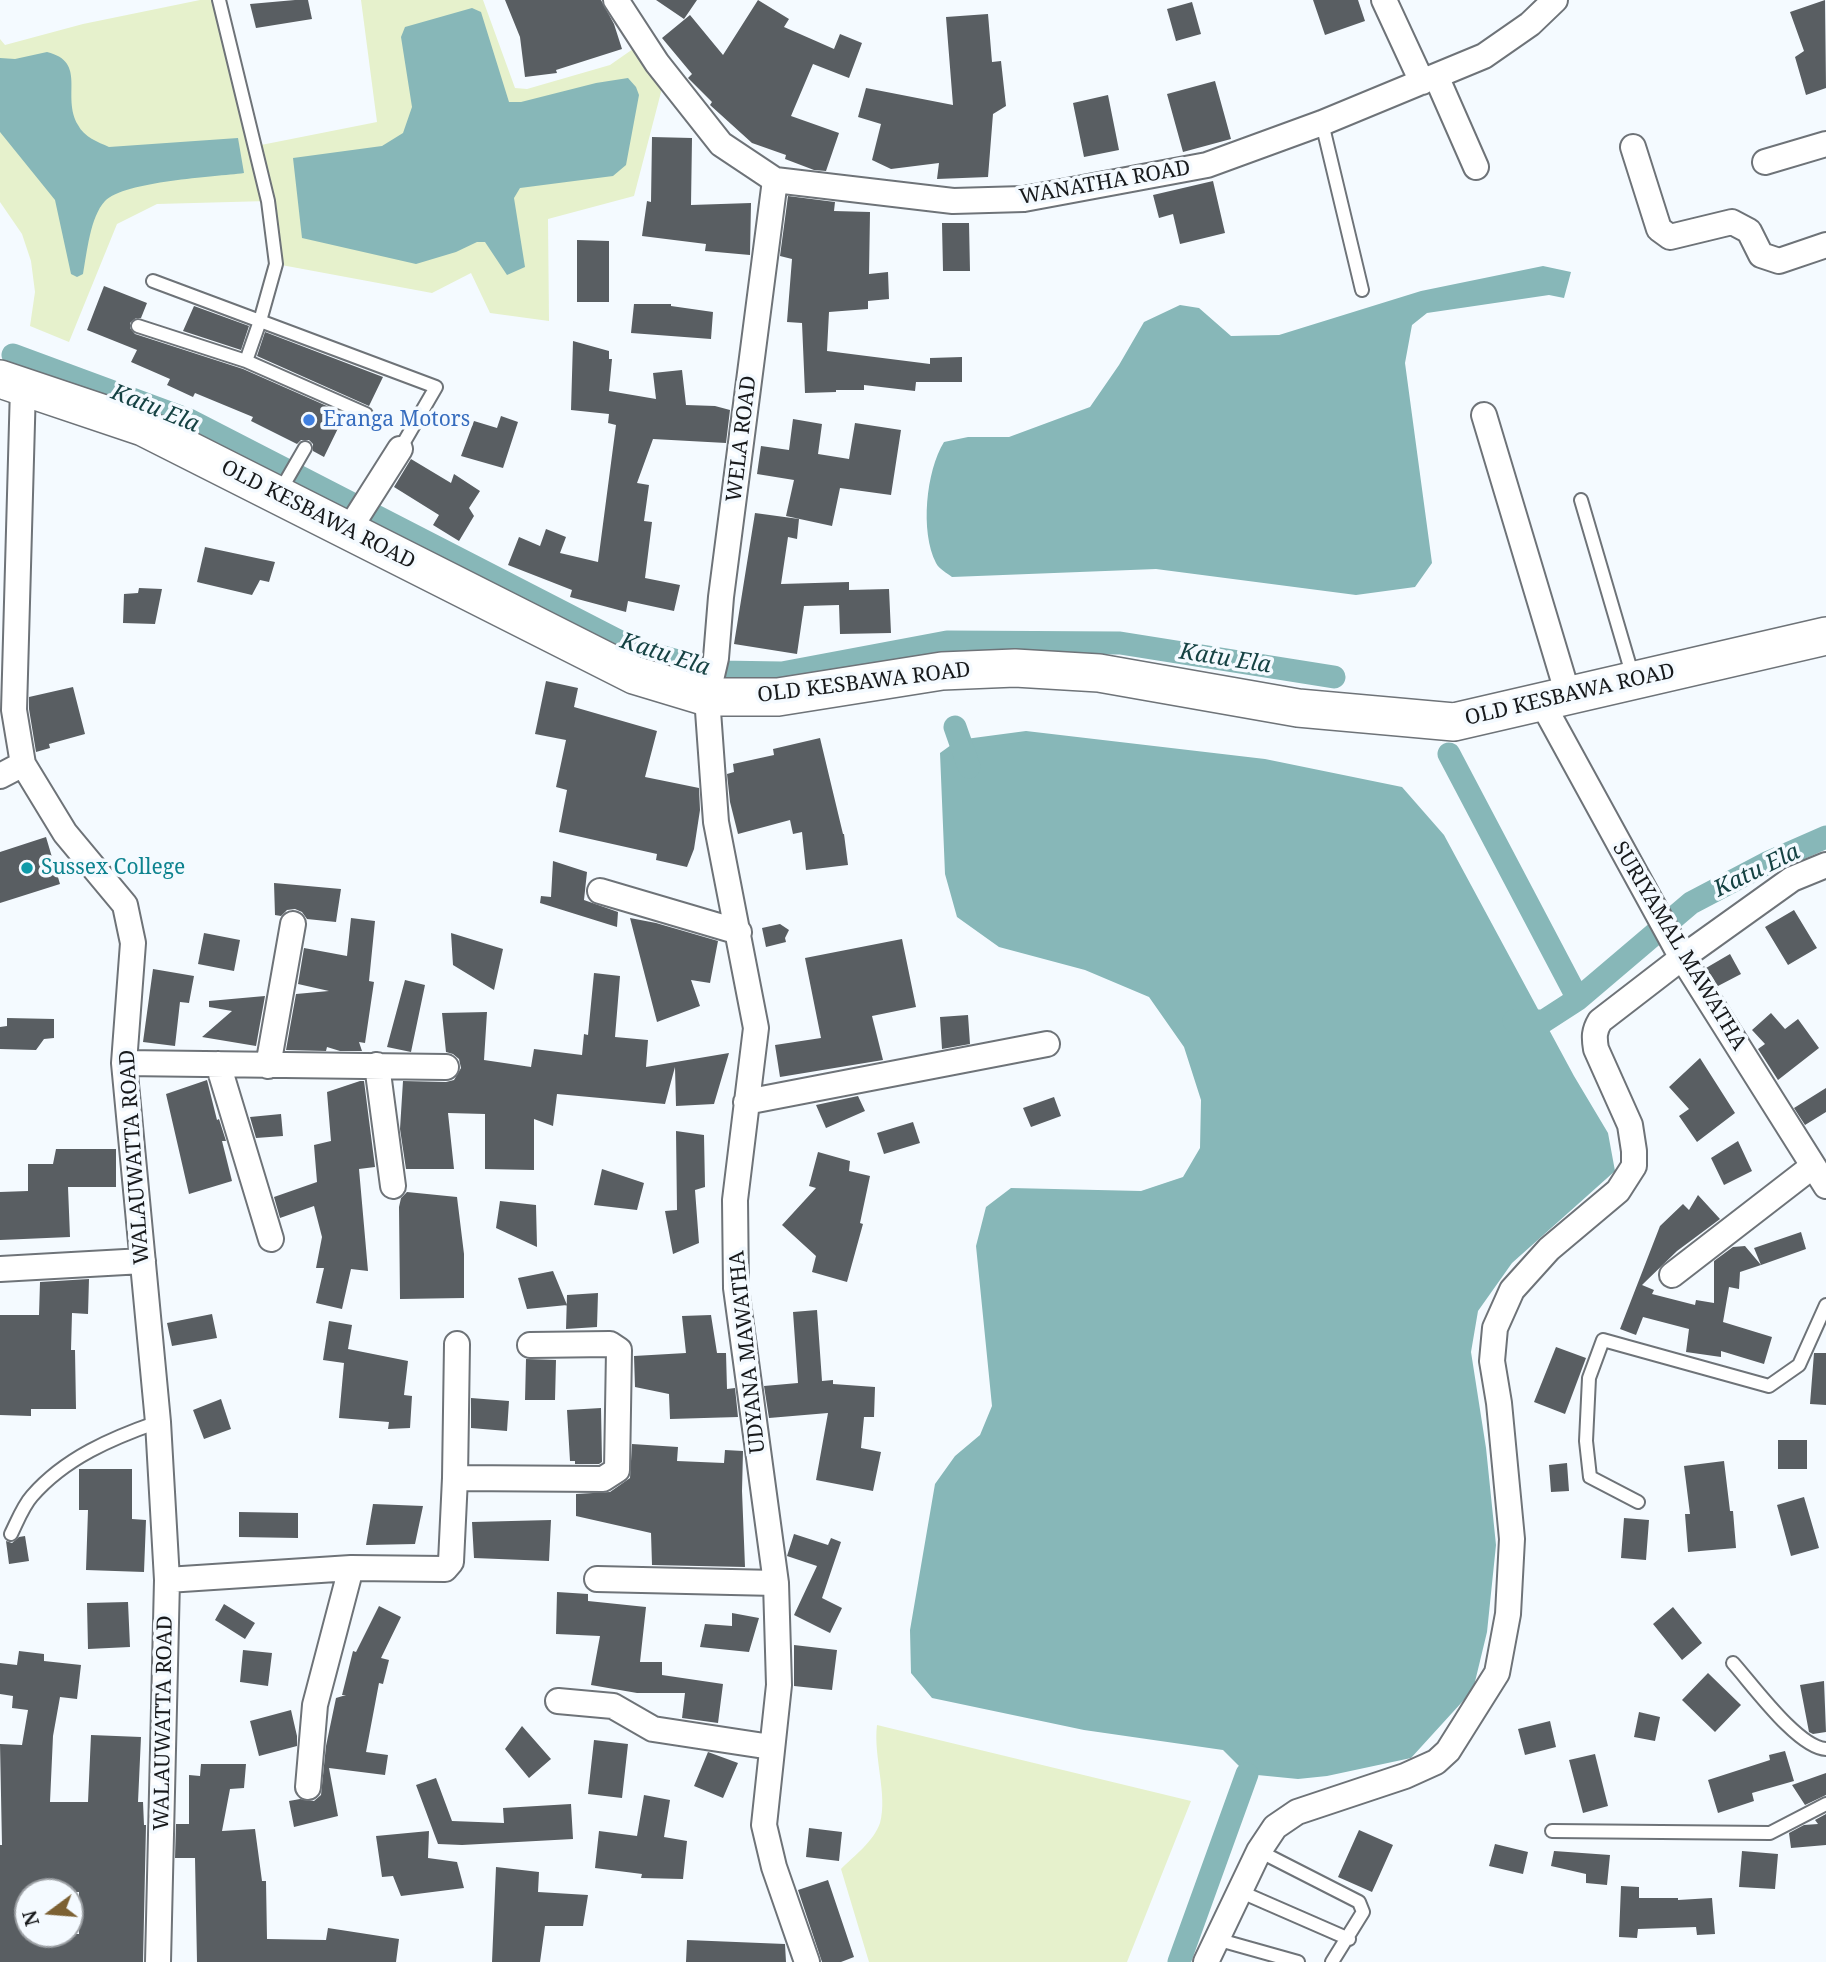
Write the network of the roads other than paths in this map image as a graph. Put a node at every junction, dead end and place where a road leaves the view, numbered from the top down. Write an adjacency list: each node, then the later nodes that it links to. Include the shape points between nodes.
1 (219, 0): 15 (lane, via 268,201 276,264)
2 (615, 0): 11 (street, WANATHA ROAD, via 657,63 721,144)
3 (1384, 0): 5 (street)
4 (1555, 0): 5 (street, WANATHA ROAD, via 1484,56)
5 (1429, 79): 6 (street, WANATHA ROAD); 10 (street)
6 (1322, 123): 11 (street, WANATHA ROAD, via 1207,165 1024,199 953,201); 14 (lane)
7 (1826, 144): 9 (street)
8 (1633, 147): 12 (street, via 1659,229 1670,237 1732,222 1749,231 1761,255 1779,261)
9 (1765, 163)
10 (1476, 167)
11 (775, 180): 28 (street, WELA ROAD, via 716,658)
12 (1826, 246)
13 (153, 281): 15 (lane)
14 (1362, 290)
15 (260, 321): 17 (lane); 22 (lane, via 436,387)
16 (138, 326): 17 (lane)
17 (246, 361): 19 (lane)
18 (12, 383): 23 (main road, OLD KESBAWA ROAD, via 143,427); 30 (street, WALAUWATTA ROAD, via 14,710)
19 (366, 414)
20 (1484, 415): 29 (street, SURIYAMAL MAWATHA)
21 (305, 448): 23 (lane)
22 (400, 449): 25 (street)
23 (278, 494): 25 (main road, OLD KESBAWA ROAD)
24 (1581, 499): 27 (lane)
25 (348, 531): 28 (main road, OLD KESBAWA ROAD, via 634,675)
26 (1826, 636): 27 (main road, OLD KESBAWA ROAD)
27 (1634, 680): 29 (main road, OLD KESBAWA ROAD)
28 (708, 690): 29 (main road, OLD KESBAWA ROAD, via 778,697 942,671 1015,668 1100,673 1298,708 1454,722); 35 (street, UDYANA MAWATHA, via 716,822)
29 (1554, 698): 36 (street, SURIYAMAL MAWATHA, via 1653,908)
30 (23, 764): 31 (street); 38 (street, WALAUWATTA ROAD, via 65,833 125,905 133,943)
31 (0, 776)
32 (1826, 865): 36 (street, via 1791,879)
33 (600, 891): 35 (street)
34 (293, 924): 41 (street)
35 (739, 932): 43 (street, UDYANA MAWATHA, via 756,1027)
36 (1680, 954): 44 (street, SURIYAMAL MAWATHA); 68 (street, via 1595,1029 1596,1049 1630,1125 1634,1166 1618,1191 1549,1249 1513,1290 1495,1328 1492,1361 1512,1539 1508,1614 1497,1673 1448,1751 1436,1762 1290,1816 1275,1827)
37 (1047, 1044): 43 (street)
38 (124, 1063): 39 (street); 47 (street, WALAUWATTA ROAD)
39 (218, 1064): 41 (street); 46 (street)
40 (377, 1065): 41 (street); 42 (street); 45 (street)
41 (268, 1066)
42 (446, 1067)
43 (746, 1102): 60 (street, UDYANA MAWATHA, via 735,1200 736,1288)
44 (1819, 1176): 49 (street)
45 (393, 1186)
46 (271, 1240)
47 (143, 1261): 48 (street); 53 (street, WALAUWATTA ROAD)
48 (0, 1269)
49 (1672, 1275)
50 (1826, 1305): 55 (lane, via 1799,1365 1769,1386 1603,1340 1589,1378 1586,1441 1590,1477)
51 (457, 1344): 54 (street)
52 (530, 1345): 54 (street, via 610,1344 619,1350 617,1470 603,1479)
53 (158, 1422): 56 (lane, via 114,1437 71,1462 31,1497); 59 (street, WALAUWATTA ROAD)
54 (455, 1478): 57 (street, via 451,1562 445,1569)
55 (1639, 1502)
56 (11, 1534)
57 (351, 1568): 59 (street); 65 (street, via 315,1706)
58 (597, 1579): 60 (street)
59 (167, 1580): 72 (street, WALAUWATTA ROAD)
60 (776, 1583): 63 (street, UDYANA MAWATHA, via 779,1685)
61 (1733, 1663): 64 (lane, via 1797,1735 1817,1749)
62 (558, 1701): 63 (street, via 613,1706 653,1729)
63 (771, 1747): 73 (street, UDYANA MAWATHA, via 764,1825)
64 (1826, 1749)
65 (308, 1787)
66 (1826, 1804): 67 (lane, via 1770,1833)
67 (1552, 1831)
68 (1259, 1851): 69 (street); 71 (lane, via 1359,1902 1363,1912)
69 (1240, 1891): 70 (street); 71 (lane)
70 (1216, 1938): 74 (street); 75 (lane)
71 (1349, 1939): 76 (lane)
72 (158, 1962)
73 (807, 1962)
74 (1206, 1962)
75 (1298, 1962)
76 (1332, 1962)

